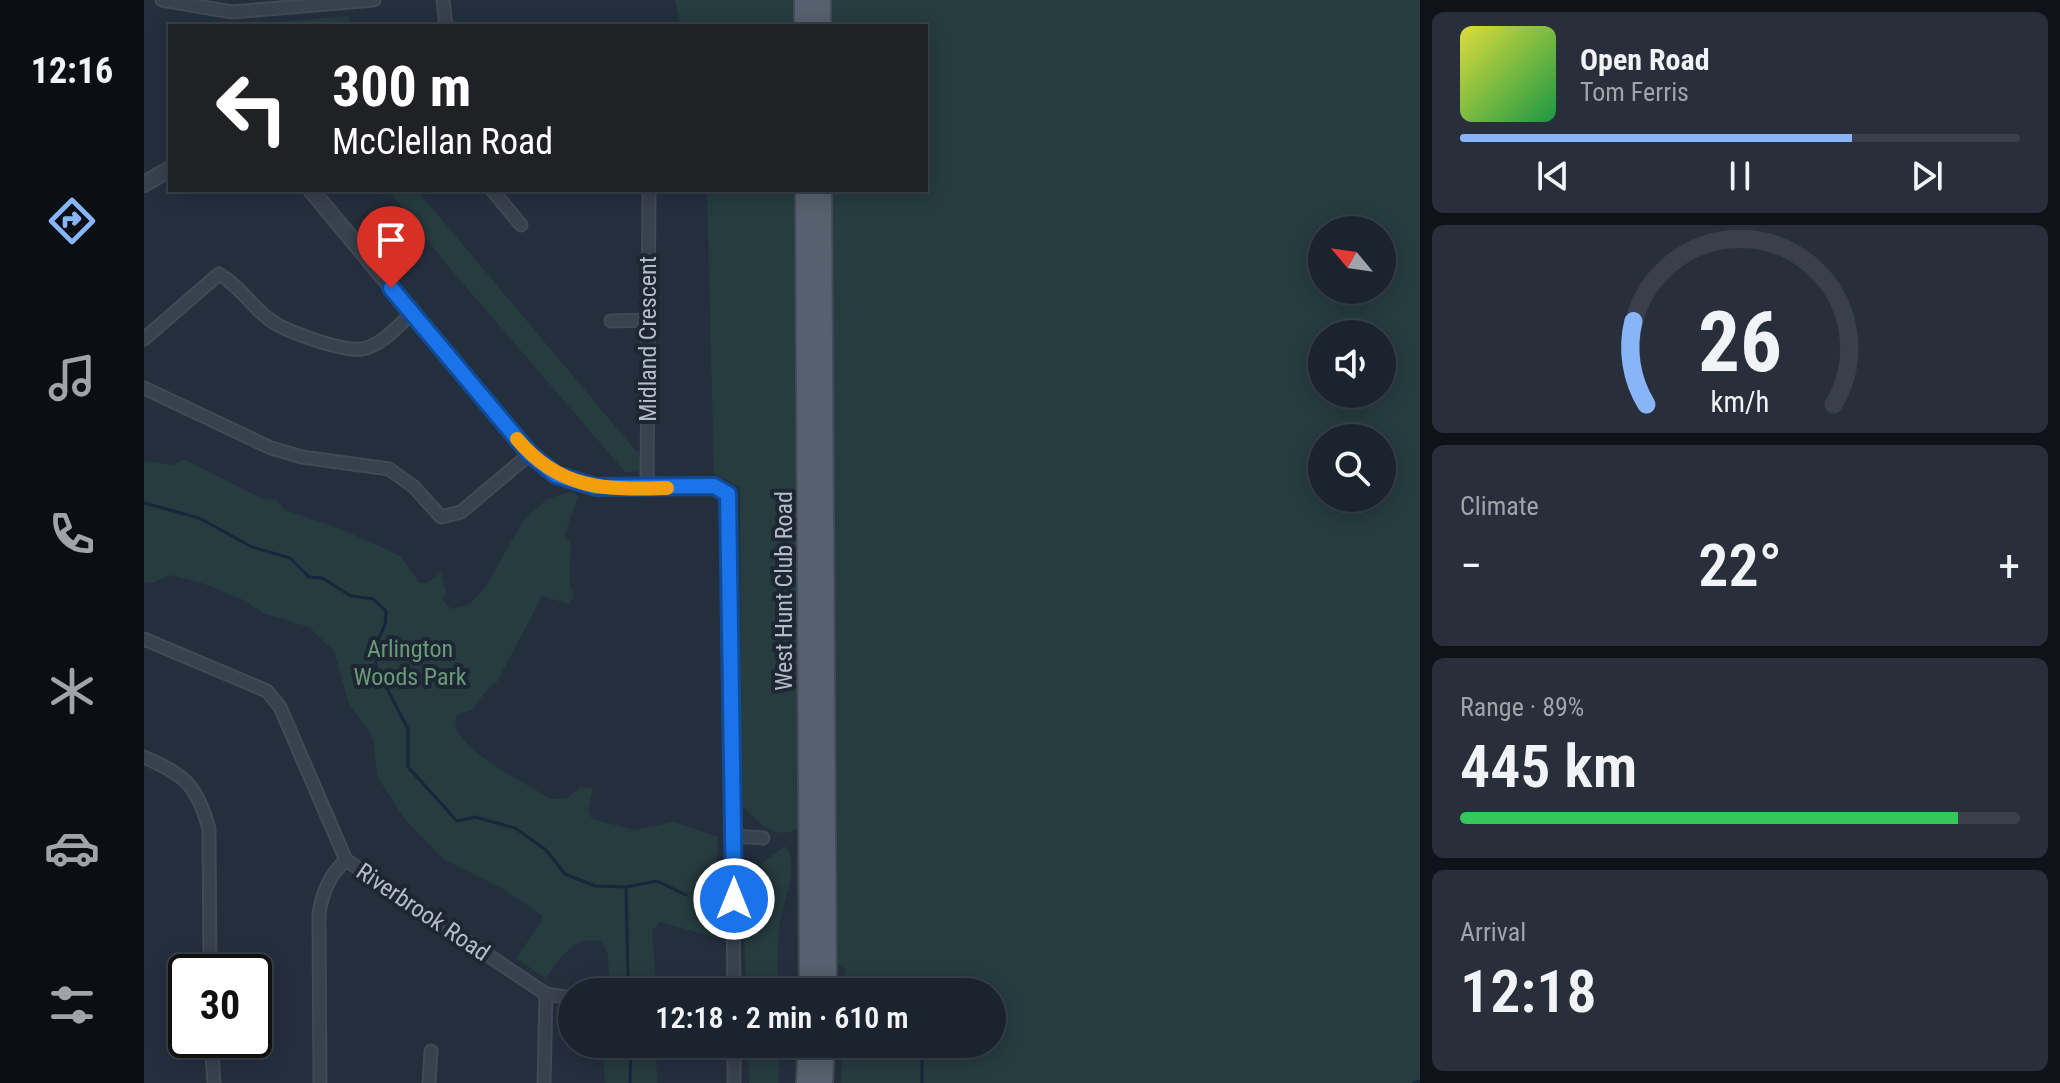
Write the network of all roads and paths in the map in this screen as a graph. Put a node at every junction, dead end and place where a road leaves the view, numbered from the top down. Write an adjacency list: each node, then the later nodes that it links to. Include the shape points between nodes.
1 (162, 0): 2 (street, via 232,12)
2 (374, 0)
3 (443, 0): 6 (street)
4 (804, 0): 7 (main road)
5 (821, 0): 8 (main road)
6 (446, 24)
7 (804, 24)
8 (821, 24)
9 (168, 170): 10 (street)
10 (144, 184)
11 (313, 192): 17 (street)
12 (494, 192): 16 (street)
13 (649, 192): 18 (street, Midland Crescent)
14 (805, 192): 32 (main road, West Hunt Club Road)
15 (822, 192): 33 (main road, West Hunt Club Road)
16 (521, 225)
17 (412, 313): 20 (street, via 380,342 360,350 283,330 237,284 219,274); 22 (street)
18 (648, 320): 19 (street); 23 (street, Midland Crescent)
19 (611, 321)
20 (144, 339)
21 (144, 388): 22 (street, via 271,448 389,469 441,517 461,512)
22 (530, 454): 23 (street, via 575,483)
23 (647, 488): 24 (street, via 714,486)
24 (728, 494): 27 (street)
25 (144, 639): 29 (street, Riverbrook Road, via 267,691 280,707)
26 (144, 757): 30 (street, via 187,780 204,808 209,829)
27 (734, 836): 28 (street); 31 (street)
28 (763, 838)
29 (346, 860): 34 (street, Riverbrook Road); 42 (street, via 322,894 319,914)
30 (210, 954)
31 (734, 978)
32 (809, 978)
33 (827, 978)
34 (546, 994): 35 (street, Riverbrook Road); 44 (street)
35 (558, 996)
36 (431, 1051): 43 (street)
37 (212, 1058): 41 (street)
38 (734, 1058): 45 (street)
39 (807, 1058): 46 (main road)
40 (824, 1058): 47 (main road)
41 (214, 1083)
42 (320, 1083)
43 (429, 1083)
44 (544, 1083)
45 (734, 1083)
46 (806, 1083)
47 (823, 1083)

